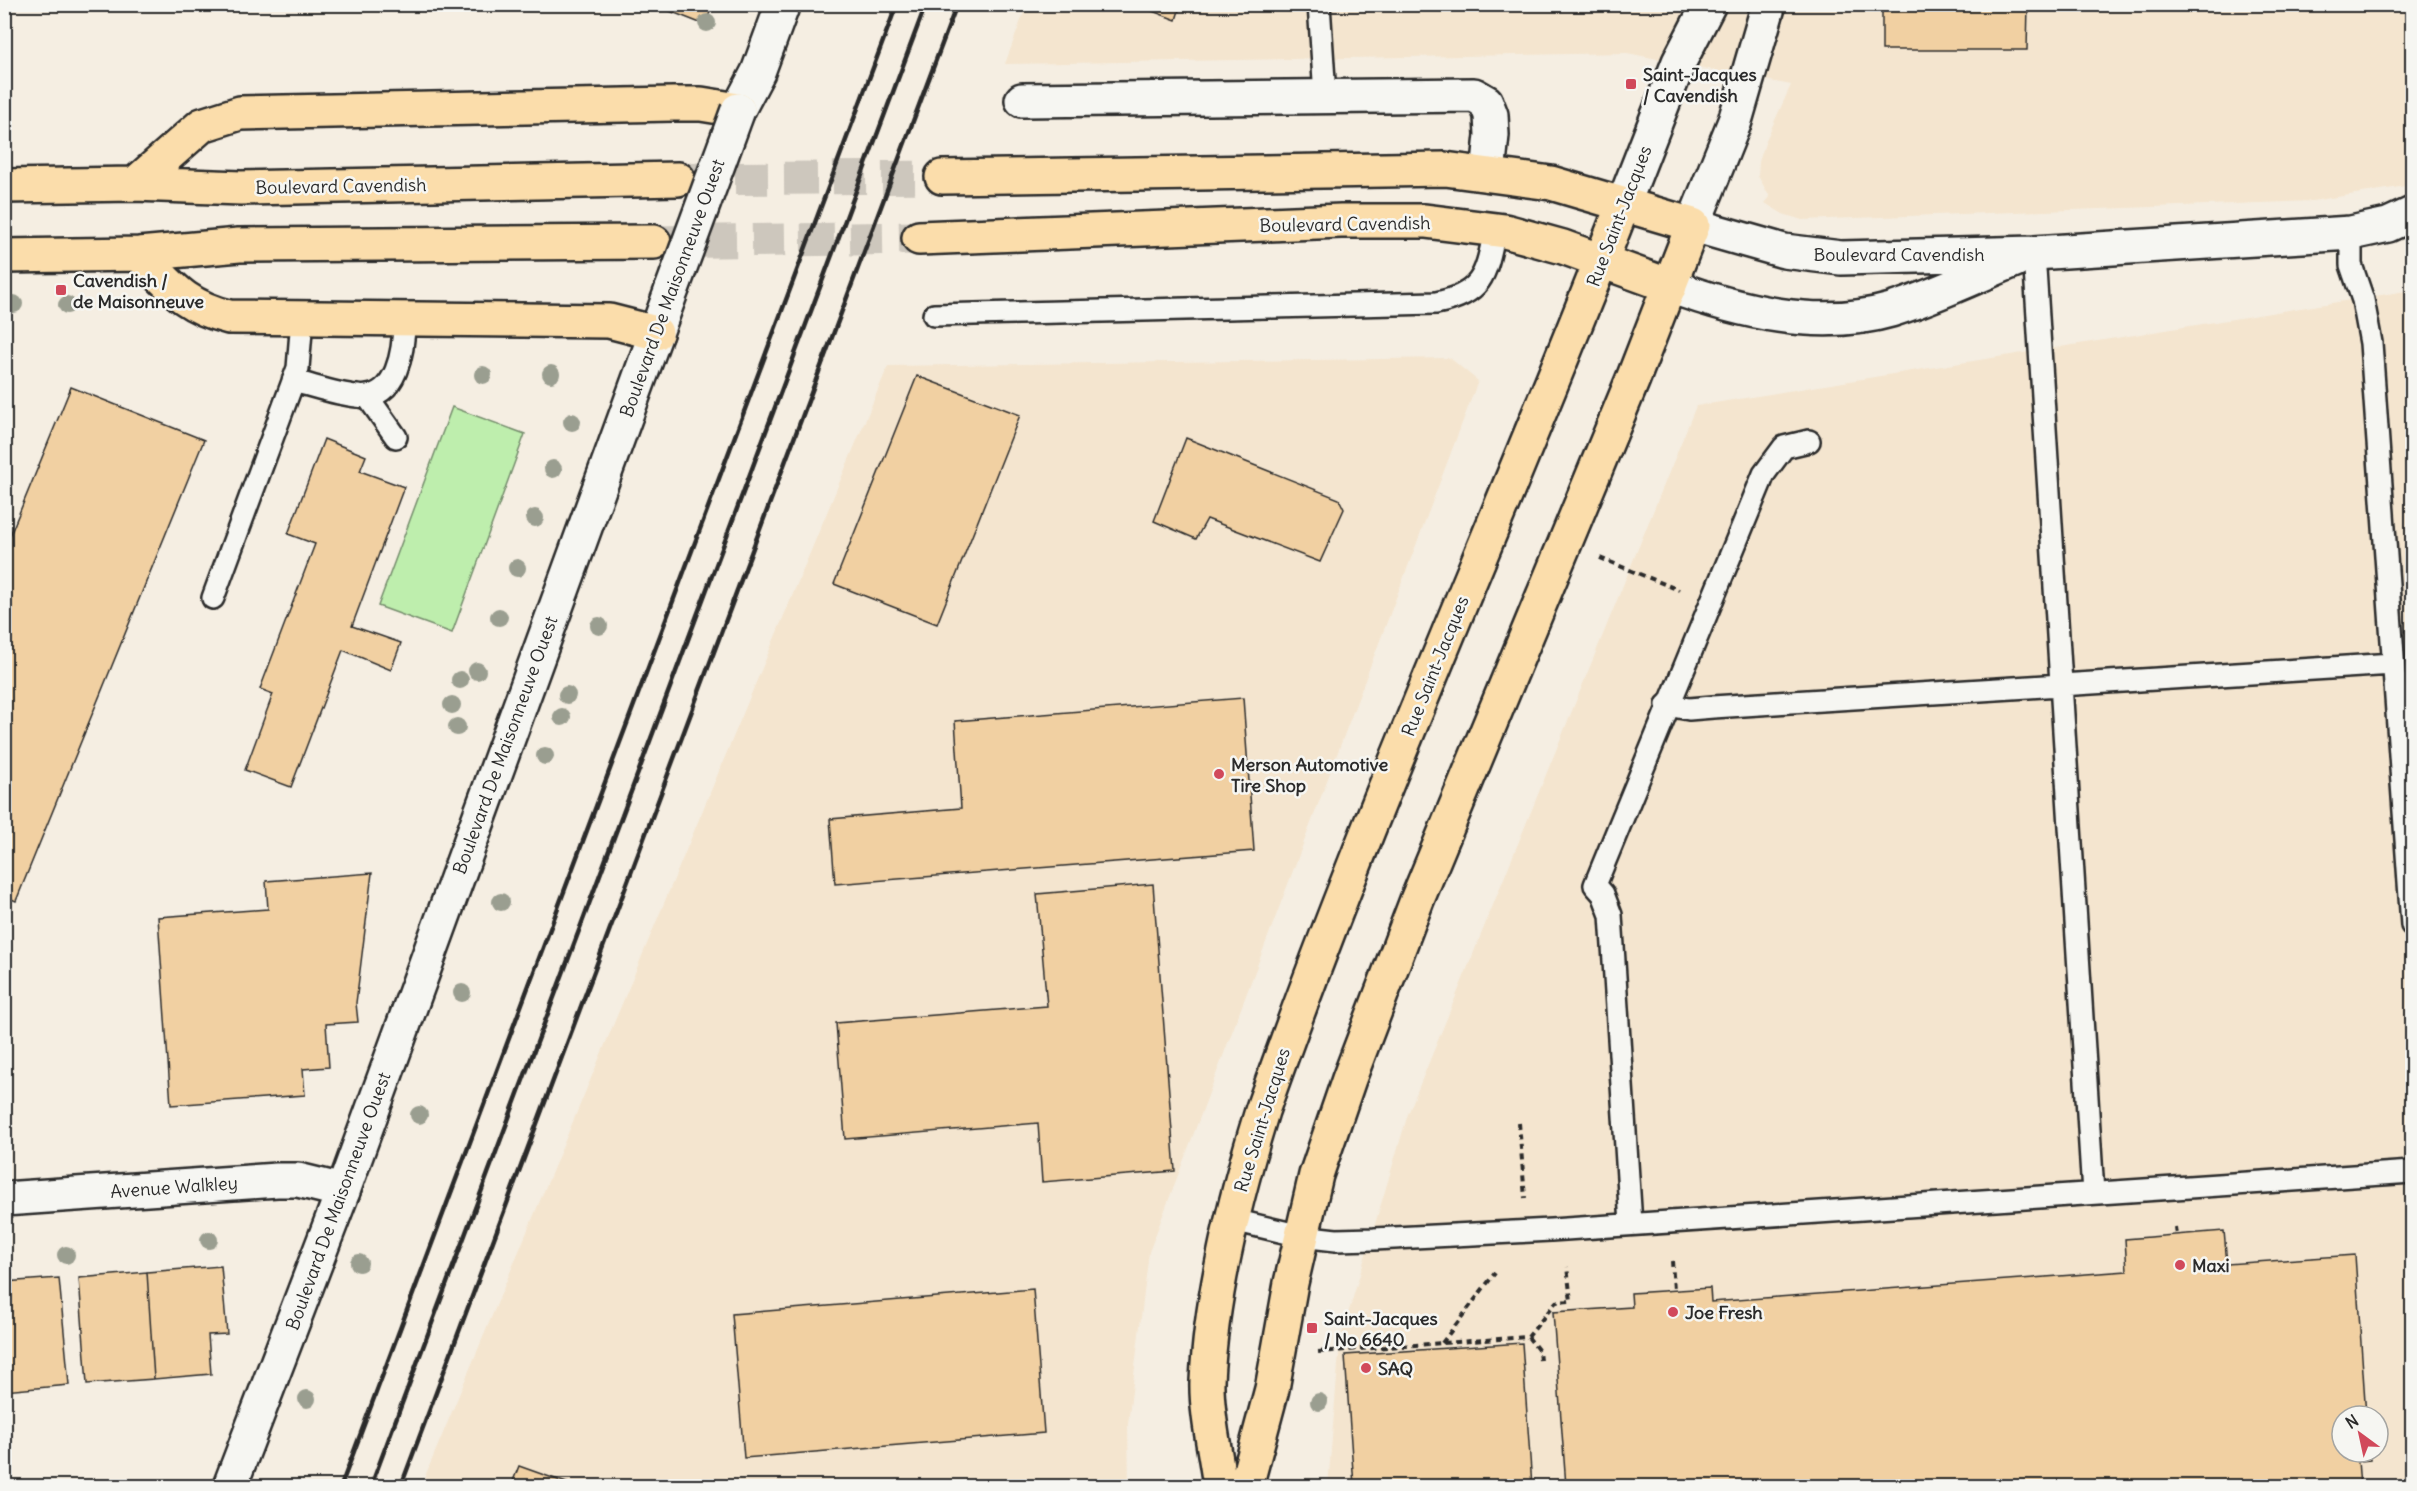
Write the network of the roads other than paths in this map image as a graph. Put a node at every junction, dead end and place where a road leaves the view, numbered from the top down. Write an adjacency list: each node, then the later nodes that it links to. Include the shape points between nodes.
1 (783, 4): 7 (street, Boulevard De Maisonneuve Ouest, via 758,72)
2 (1319, 4): 5 (lane)
3 (1709, 4): 13 (street, Rue Saint-Jacques, via 1679,62)
4 (1769, 4): 15 (street, via 1735,121)
5 (1325, 96): 6 (street); 8 (street, via 1463,94 1482,98 1491,115)
6 (1022, 100)
7 (738, 110): 11 (main road, via 673,104 240,113 202,125); 28 (street, Boulevard De Maisonneuve Ouest, bridge)
8 (1488, 174): 9 (main road, Boulevard Cavendish, via 1412,167); 13 (main road, Boulevard Cavendish, via 1551,183)
9 (942, 177)
10 (678, 179): 11 (main road, Boulevard Cavendish, via 241,188)
11 (135, 184): 12 (main road, Boulevard Cavendish)
12 (4, 186)
13 (1623, 205): 15 (main road, Boulevard Cavendish); 23 (main road, Rue Saint-Jacques)
14 (2412, 214): 17 (street, Boulevard Cavendish, via 2388,225)
15 (1693, 225): 20 (street, Boulevard Cavendish, via 1745,243 1811,256); 24 (main road)
16 (1495, 230): 18 (main road, Boulevard Cavendish, via 1425,221 1341,221); 23 (main road, Boulevard Cavendish); 25 (lane, via 1480,282 1468,293 1437,303)
17 (2351, 233): 20 (street, Boulevard Cavendish); 34 (lane, via 2351,266 2372,344)
18 (919, 238)
19 (654, 242): 21 (main road, via 239,245)
20 (2034, 253): 24 (street, Boulevard Cavendish, via 1890,310 1844,316 1754,311); 35 (lane)
21 (139, 254): 22 (main road); 26 (main road, via 174,290 202,310 243,319)
22 (4, 256)
23 (1601, 261): 24 (main road, Boulevard Cavendish); 42 (main road, Rue Saint-Jacques, via 1442,646 1282,1052 1244,1170)
24 (1670, 286): 44 (main road, via 1389,972 1316,1175)
25 (934, 315)
26 (302, 319): 27 (main road); 29 (lane, via 301,350)
27 (404, 320): 28 (main road, via 609,321); 30 (lane, via 399,364 388,384)
28 (656, 333): 39 (street, Boulevard De Maisonneuve Ouest)
29 (293, 381): 30 (lane); 33 (lane)
30 (367, 396): 31 (lane)
31 (396, 437)
32 (1809, 441): 36 (lane, via 1784,447 1764,474)
33 (213, 598)
34 (2393, 664): 35 (lane); 37 (lane)
35 (2061, 686): 36 (lane, via 1689,709); 40 (lane)
36 (1667, 705): 43 (lane, via 1594,885 1603,894 1611,915)
37 (2412, 925)
38 (2412, 1172): 40 (lane)
39 (343, 1191): 41 (street, Avenue Walkley, via 298,1180 277,1180); 45 (street, Boulevard De Maisonneuve Ouest)
40 (2093, 1193): 43 (lane)
41 (4, 1199)
42 (1233, 1220): 44 (lane); 46 (main road, Rue Saint-Jacques, via 1224,1256 1207,1383)
43 (1631, 1224): 44 (lane, via 1374,1239)
44 (1301, 1236): 47 (main road, via 1272,1389)
45 (230, 1486)
46 (1220, 1486)
47 (1246, 1486)

